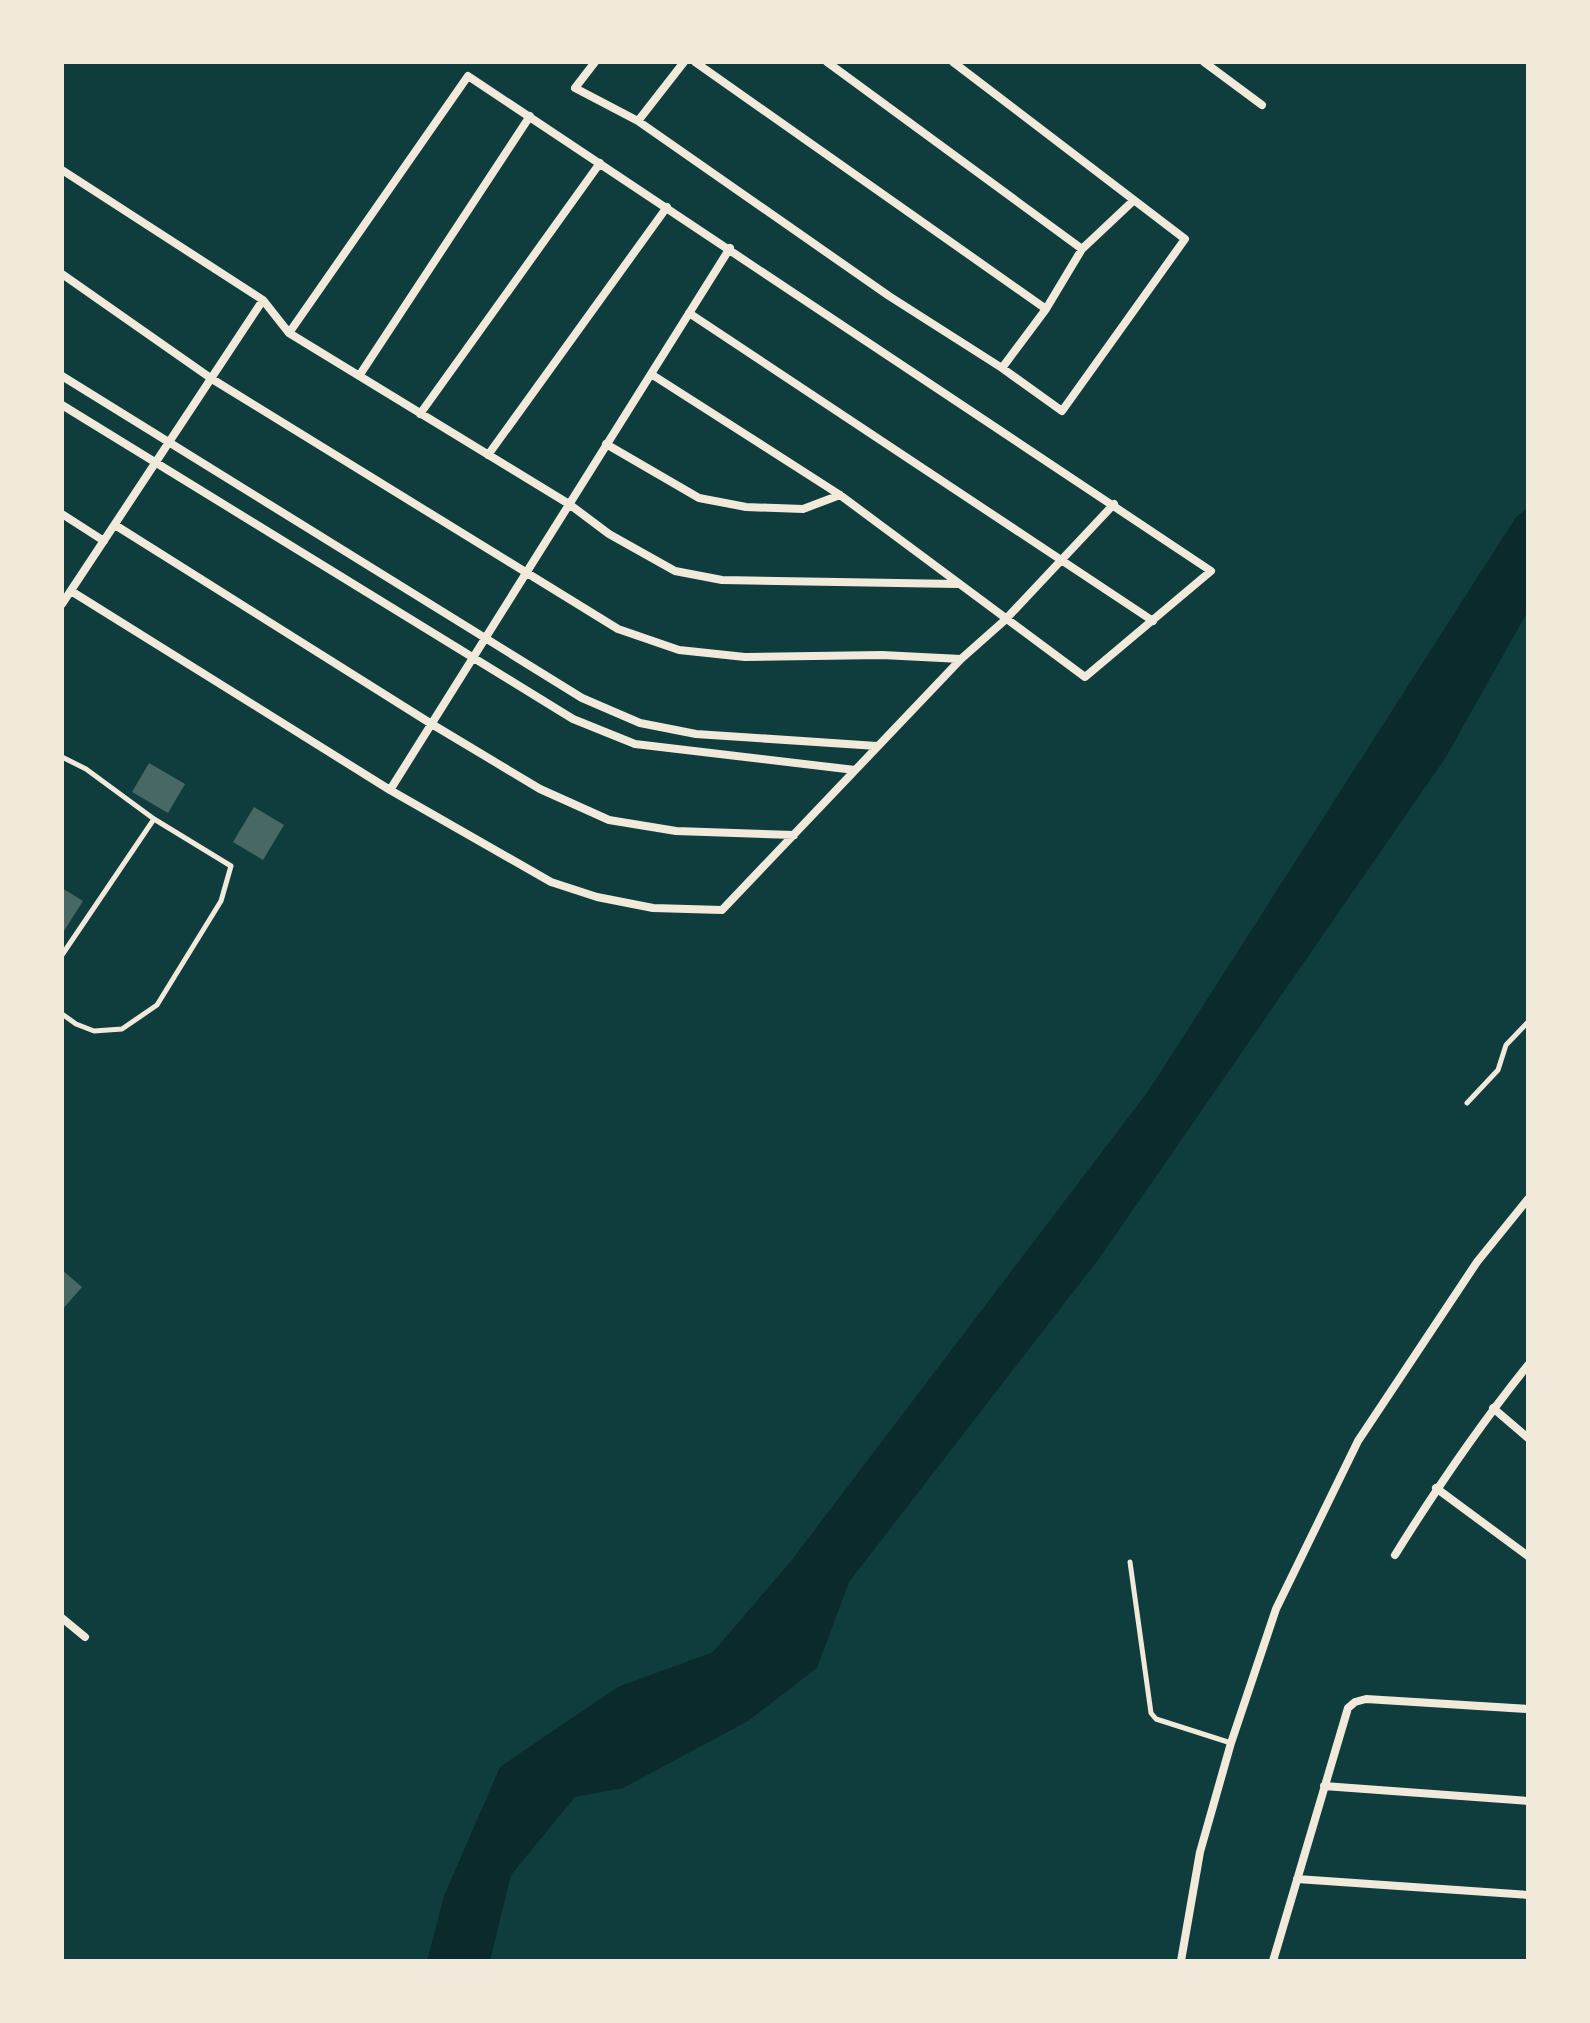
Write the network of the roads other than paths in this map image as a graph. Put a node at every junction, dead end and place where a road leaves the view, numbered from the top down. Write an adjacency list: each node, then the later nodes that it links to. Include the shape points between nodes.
1 (684, 62): 9 (street)
2 (695, 62): 18 (street)
3 (827, 62): 15 (street)
4 (953, 62): 12 (street)
5 (1204, 62): 7 (street)
6 (591, 63): 9 (street, via 575,88)
7 (1262, 105)
8 (530, 116): 10 (street); 20 (street, via 468,76); 24 (street)
9 (638, 121): 21 (street)
10 (600, 163): 13 (street); 27 (street)
11 (62, 170): 17 (street)
12 (1133, 201): 15 (street); 21 (street, via 1185,239 1062,411)
13 (667, 207): 14 (street); 30 (street)
14 (730, 248): 19 (street); 34 (street)
15 (1082, 249): 18 (street)
16 (62, 274): 25 (street)
17 (263, 300): 20 (street); 25 (street)
18 (1046, 309): 21 (street)
19 (689, 313): 22 (street); 38 (street)
20 (289, 333): 24 (street)
21 (1002, 368)
22 (651, 374): 29 (street); 32 (street)
23 (62, 376): 28 (street)
24 (359, 376): 27 (street)
25 (212, 379): 28 (street); 39 (street)
26 (62, 405): 31 (street)
27 (420, 414): 30 (street)
28 (169, 443): 31 (street); 45 (street)
29 (606, 444): 32 (street, via 699,498 746,507 803,509); 33 (street)
30 (488, 455): 33 (street)
31 (156, 463): 36 (street); 46 (street)
32 (840, 495): 40 (street)
33 (569, 504): 39 (street); 40 (street, via 675,571 722,580)
34 (1114, 504): 38 (street); 44 (street, via 1211,571)
35 (62, 514): 37 (street)
36 (115, 525): 37 (street); 48 (street)
37 (104, 541): 41 (street)
38 (1062, 561): 43 (street); 44 (street)
39 (525, 573): 45 (street); 47 (street, via 618,629 679,650 745,657)
40 (957, 584): 43 (street)
41 (71, 591): 42 (street); 52 (street)
42 (62, 604)
43 (1005, 620): 44 (street, via 1085,677); 47 (street)
44 (1153, 621)
45 (484, 638): 46 (street); 49 (street, via 582,698 640,723 696,734)
46 (472, 658): 48 (street); 51 (street, via 573,719 635,744)
47 (961, 659): 49 (street)
48 (430, 723): 52 (street); 54 (street, via 540,789 609,820 676,831)
49 (877, 746): 51 (street)
50 (62, 757): 53 (lane)
51 (855, 770): 54 (street)
52 (390, 790): 54 (street, via 551,882 653,908 722,910)
53 (154, 819): 55 (lane); 56 (lane, via 231,866 221,901 157,1005 122,1029 94,1031)
54 (794, 835)
55 (62, 955)
56 (62, 1014)
57 (1528, 1022): 58 (lane, via 1506,1045 1498,1070)
58 (1467, 1103)
59 (1528, 1199): 70 (street, via 1477,1262 1358,1441 1276,1609)
60 (1528, 1365): 61 (street)
61 (1493, 1408): 62 (street); 63 (street)
62 (1528, 1438)
63 (1436, 1488): 64 (street); 65 (street)
64 (1395, 1555)
65 (1528, 1556)
66 (1130, 1562): 70 (lane, via 1151,1713)
67 (62, 1618): 68 (street)
68 (85, 1637)
69 (1528, 1709): 71 (street, via 1355,1702 1348,1708)
70 (1231, 1743): 75 (street, via 1200,1852)
71 (1324, 1786): 72 (street); 73 (street)
72 (1528, 1801)
73 (1297, 1879): 74 (street); 76 (street)
74 (1528, 1895)
75 (1181, 1961)
76 (1273, 1961)

